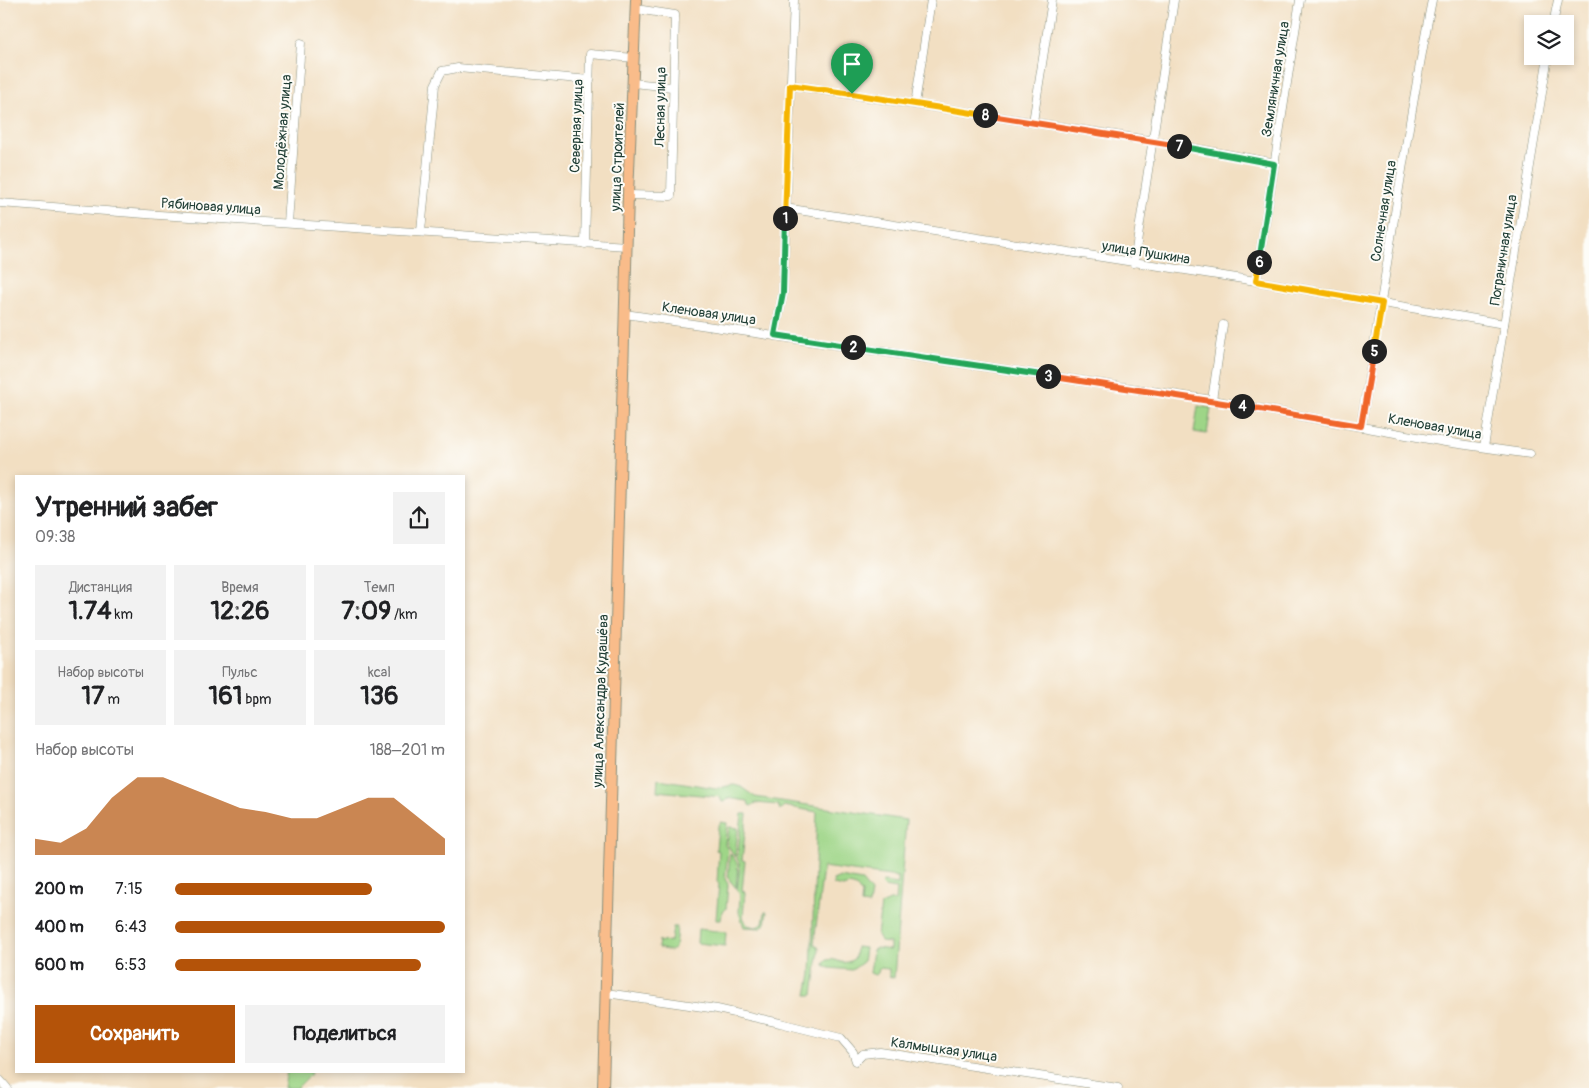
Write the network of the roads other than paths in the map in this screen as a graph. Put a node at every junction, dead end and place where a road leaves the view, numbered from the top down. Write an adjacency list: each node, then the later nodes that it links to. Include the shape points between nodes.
1 (794, 0): 15 (street)
2 (931, 0): 17 (street)
3 (1052, 0): 18 (street)
4 (1174, 0): 19 (street)
5 (1300, 0): 20 (street, Земляничная улица)
6 (1432, 0): 30 (street, Солнечная улица, via 1416,79)
7 (1558, 0): 9 (street)
8 (636, 4): 11 (main road, улица Строителей); 16 (street, Лесная улица, via 675,14)
9 (1556, 15)
10 (301, 43): 24 (street, Молодёжная улица)
11 (634, 58): 13 (street, Северная улица, via 590,54); 14 (main road, улица Строителей)
12 (1547, 65): 32 (street, Пограничная улица)
13 (590, 80): 25 (street, via 458,68 442,71 435,85); 26 (street, Северная улица)
14 (633, 83): 16 (street); 21 (main road, улица Строителей)
15 (790, 85): 17 (street); 23 (street)
16 (672, 87): 21 (street, Лесная улица, via 671,196)
17 (915, 104): 18 (street)
18 (1033, 122): 19 (street)
19 (1154, 141): 20 (street); 28 (street)
20 (1274, 164): 29 (street, Земляничная улица)
21 (628, 195): 27 (main road, улица Строителей)
22 (0, 203): 24 (street, Рябиновая улица)
23 (785, 208): 28 (street, улица Пушкина); 34 (street, via 783,293)
24 (288, 223): 25 (street, Рябиновая улица)
25 (421, 232): 26 (street, Рябиновая улица)
26 (586, 244): 27 (street, Рябиновая улица)
27 (627, 246): 31 (main road, улица Строителей)
28 (1134, 263): 29 (street, улица Пушкина)
29 (1256, 281): 30 (street, улица Пушкина)
30 (1382, 303): 32 (street, улица Пушкина); 36 (street, Солнечная улица)
31 (625, 314): 34 (street, Кленовая улица); 39 (main road, улица Александра Кудашёва)
32 (1504, 324): 37 (street, Пограничная улица)
33 (1223, 325): 35 (street)
34 (775, 335): 35 (street, Кленовая улица)
35 (1212, 400): 36 (street, Кленовая улица)
36 (1361, 426): 37 (street, Кленовая улица)
37 (1484, 447): 38 (street, Кленовая улица)
38 (1530, 454)
39 (606, 993): 42 (main road, улица Александра Кудашёва); 43 (street, Калмыцкая улица, via 709,1008 841,1038 853,1052 856,1062 863,1054 880,1052)
40 (0, 1080): 41 (street)
41 (7, 1088)
42 (603, 1088)
43 (1118, 1088)

